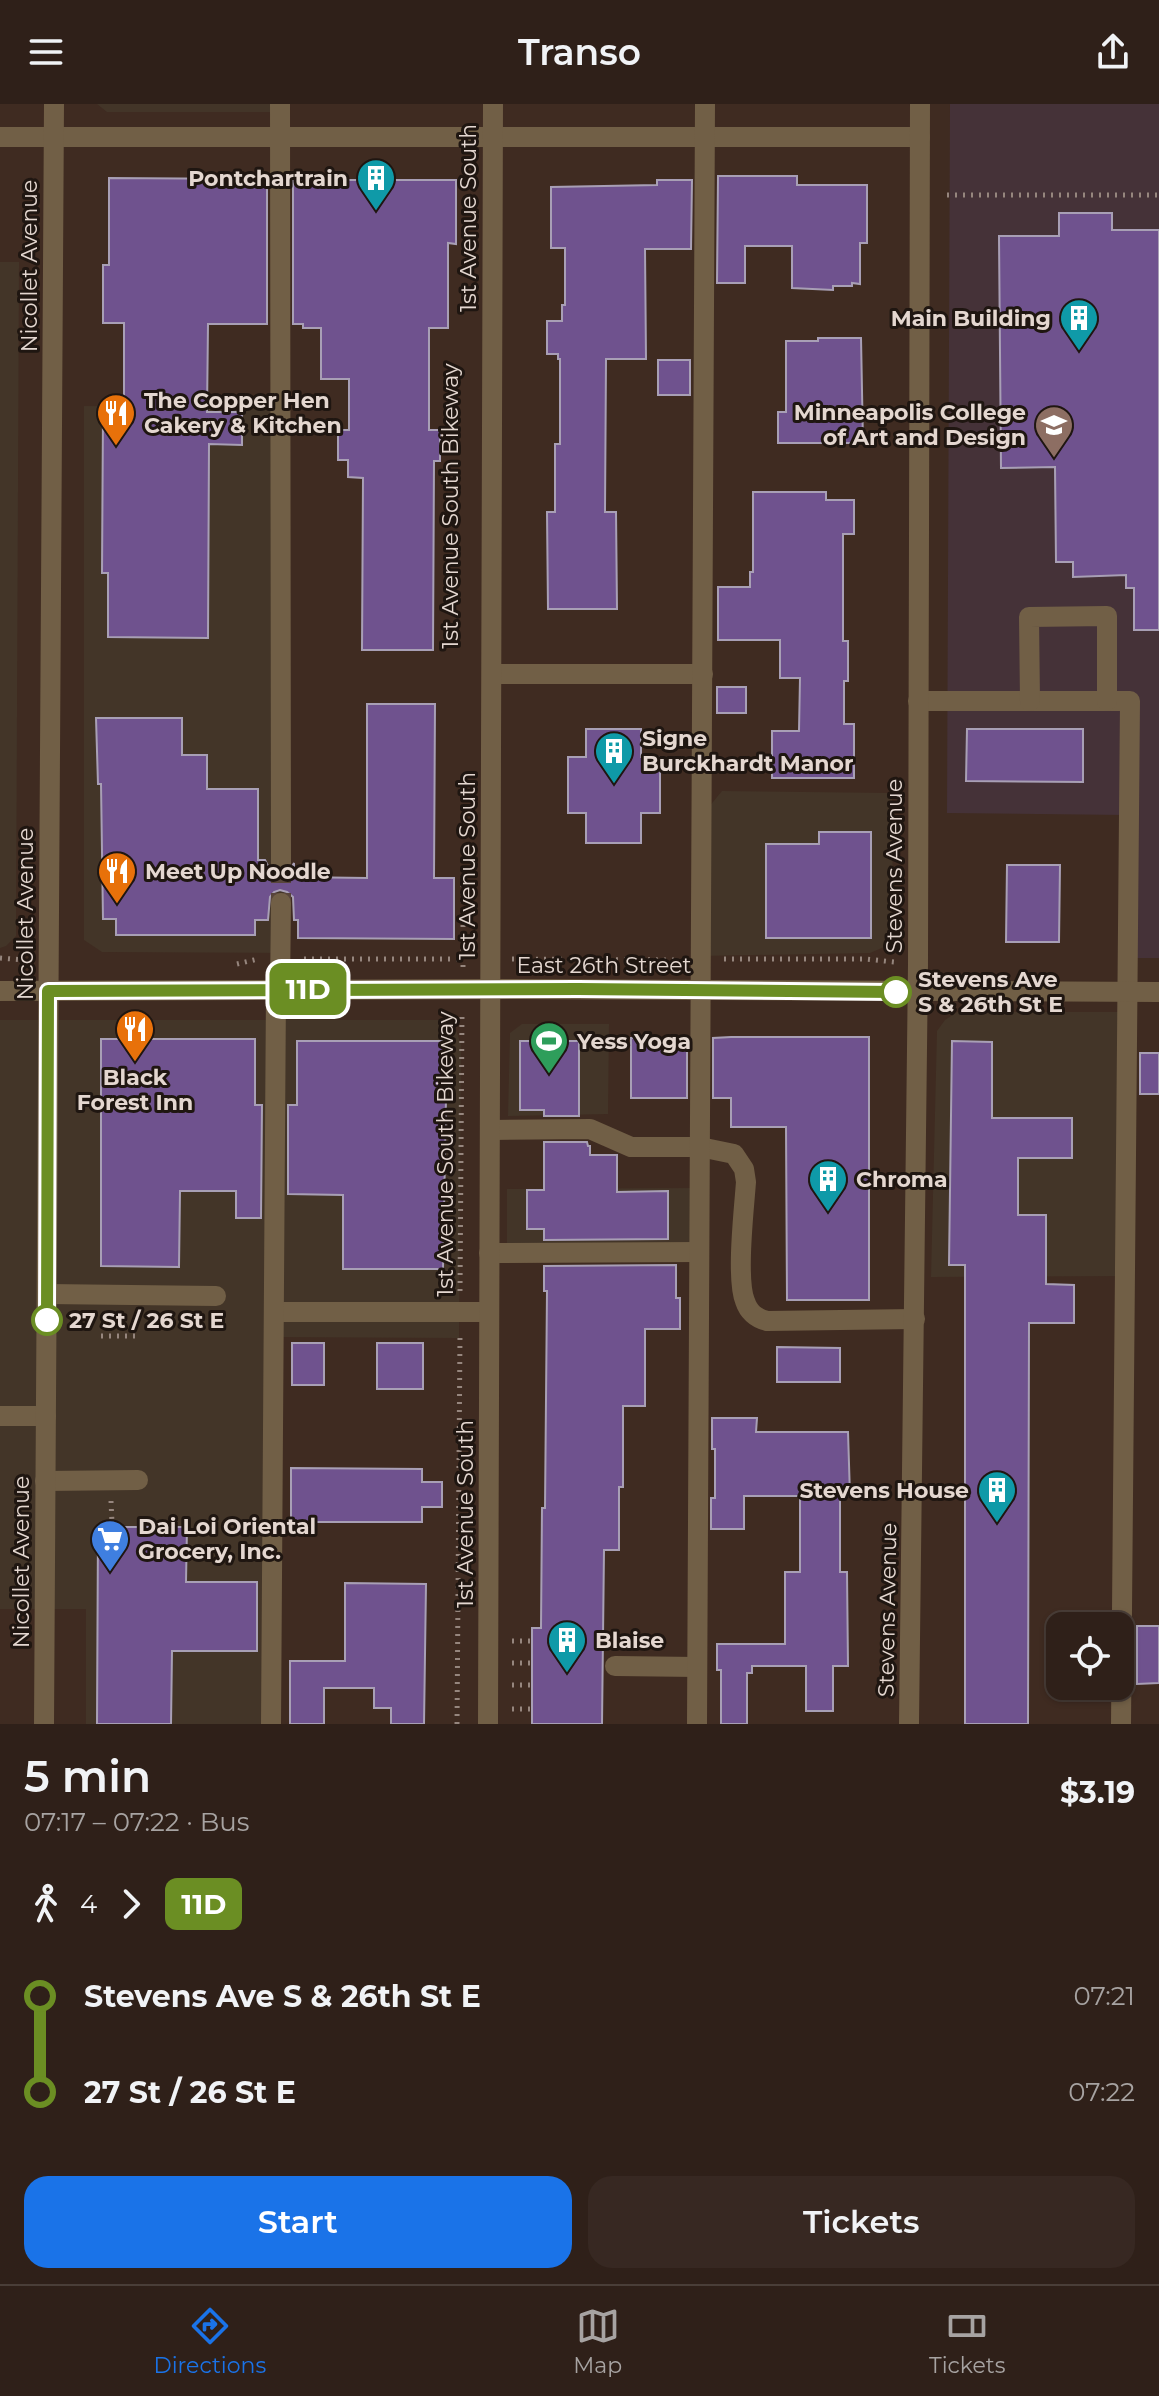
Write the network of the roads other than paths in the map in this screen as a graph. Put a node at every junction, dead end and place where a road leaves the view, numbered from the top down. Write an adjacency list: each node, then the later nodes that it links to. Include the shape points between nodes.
1 (54, 104): 9 (street, Nicollet Avenue)
2 (280, 104): 10 (street)
3 (493, 104): 6 (street, 1st Avenue South)
4 (705, 104): 7 (street)
5 (920, 104): 11 (street, Stevens Avenue)
6 (492, 136): 7 (street); 10 (street); 12 (street, 1st Avenue South)
7 (704, 136): 11 (street); 13 (street)
8 (0, 137): 9 (street)
9 (54, 137): 10 (street); 23 (street, Nicollet Avenue)
10 (280, 137): 17 (street)
11 (920, 137): 14 (street, Stevens Avenue)
12 (492, 674): 13 (street); 20 (street, 1st Avenue South)
13 (703, 674): 21 (street)
14 (918, 701): 15 (street); 24 (street, Stevens Avenue)
15 (1030, 701): 16 (street); 16 (street, via 1029,617 1107,616)
16 (1107, 701): 25 (street, via 1130,701)
17 (281, 863)
18 (281, 903): 19 (street)
19 (278, 989): 20 (street, East 26th Street); 23 (street, East 26th Street); 33 (street)
20 (490, 989): 21 (street, East 26th Street); 27 (street, 1st Avenue South)
21 (701, 990): 24 (street, East 26th Street); 28 (street)
22 (0, 991): 23 (street, East 26th Street)
23 (48, 991): 31 (street, Nicollet Avenue)
24 (917, 992): 25 (street, East 26th Street); 35 (street, Stevens Avenue)
25 (1129, 992): 26 (street, East 26th Street); 47 (street)
26 (1159, 992)
27 (490, 1130): 28 (street, via 590,1129 631,1147); 30 (street, 1st Avenue South)
28 (700, 1147): 29 (street); 35 (street, via 734,1154 744,1169 741,1281 753,1315 767,1321)
29 (699, 1252): 30 (street); 41 (street)
30 (489, 1253): 34 (street, 1st Avenue South)
31 (47, 1294): 32 (street); 37 (street, Nicollet Avenue)
32 (216, 1296)
33 (274, 1312): 34 (street); 43 (street)
34 (489, 1312): 44 (street, 1st Avenue South)
35 (915, 1319): 46 (street, Stevens Avenue)
36 (0, 1416): 37 (street)
37 (46, 1416): 39 (street, Nicollet Avenue)
38 (138, 1480): 39 (street)
39 (45, 1481): 42 (street, Nicollet Avenue)
40 (615, 1666): 41 (street)
41 (697, 1667): 45 (street)
42 (44, 1724)
43 (271, 1724)
44 (488, 1724)
45 (697, 1724)
46 (909, 1724)
47 (1121, 1724)

